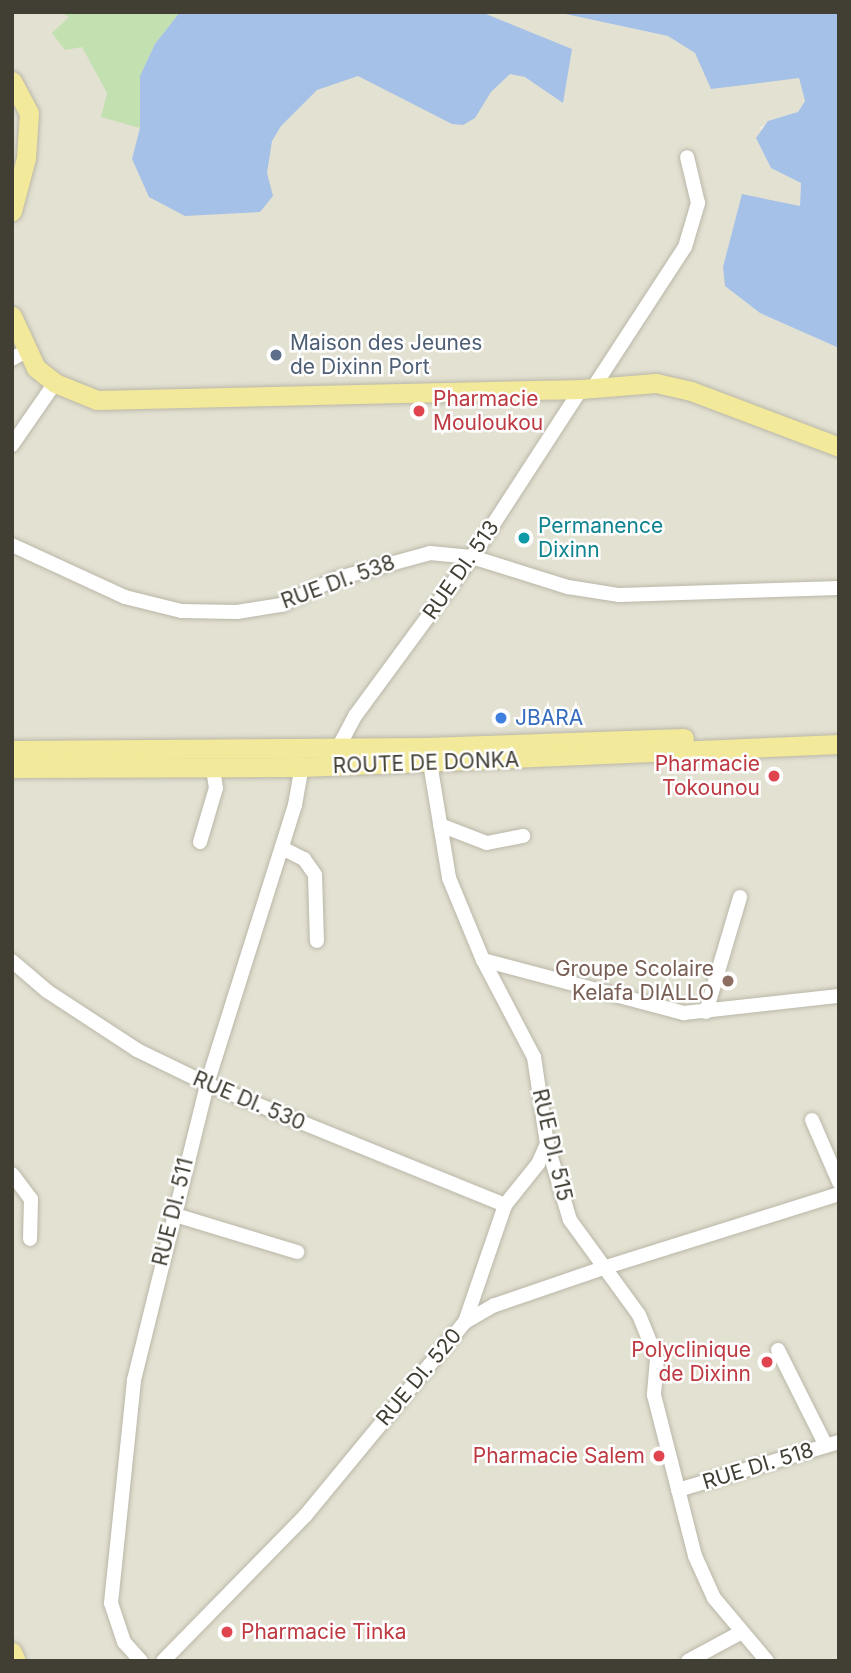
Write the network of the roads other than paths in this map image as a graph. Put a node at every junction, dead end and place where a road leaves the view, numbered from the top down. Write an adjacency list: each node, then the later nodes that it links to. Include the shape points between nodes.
1 (12, 81): 3 (main road, via 29,113)
2 (687, 157): 8 (street, RUE DI. 513, via 698,203 685,247)
3 (19, 158): 4 (main road)
4 (12, 211)
5 (12, 316): 6 (main road)
6 (19, 355): 7 (main road)
7 (55, 383): 8 (main road, via 97,400 130,402); 9 (street)
8 (587, 389): 10 (main road, via 656,383 691,391); 12 (street, RUE DI. 513)
9 (12, 445)
10 (839, 447)
11 (12, 545): 12 (street, RUE DI. 538, via 125,597 181,611 237,612 281,604 335,579 430,553)
12 (472, 557): 13 (street, RUE DI. 538, via 568,587 619,595); 16 (street, RUE DI. 513, via 355,716)
13 (839, 587)
14 (839, 733): 16 (main road, ROUTE DE DONKA)
15 (839, 744): 18 (main road, ROUTE DE DONKA)
16 (338, 748): 17 (main road, ROUTE DE DONKA)
17 (12, 750)
18 (430, 763): 19 (main road, ROUTE DE DONKA); 22 (street, RUE DI. 515)
19 (302, 767): 21 (main road, ROUTE DE DONKA); 25 (street, RUE DI. 511)
20 (12, 768): 21 (main road, ROUTE DE DONKA)
21 (214, 769): 24 (street, via 216,788)
22 (440, 825): 23 (street, via 487,844); 28 (street, RUE DI. 515, via 449,878)
23 (523, 836)
24 (200, 842)
25 (282, 848): 27 (street, via 304,859 315,875); 32 (street, RUE DI. 511)
26 (740, 897): 31 (street)
27 (317, 941)
28 (483, 960): 31 (street, via 684,1013); 34 (street, RUE DI. 515, via 534,1057)
29 (12, 961): 32 (street, RUE DI. 530, via 47,991 136,1050)
30 (839, 996): 31 (street)
31 (706, 1012)
32 (207, 1084): 38 (street, RUE DI. 530); 39 (street, RUE DI. 511)
33 (812, 1120): 36 (street)
34 (547, 1144): 38 (street, via 538,1164); 42 (street, RUE DI. 515, via 570,1220)
35 (12, 1174): 40 (street, via 31,1199)
36 (839, 1182)
37 (839, 1194): 42 (street, RUE DI. 520)
38 (505, 1205): 43 (street)
39 (172, 1213): 41 (street); 50 (street, RUE DI. 511, via 134,1380 111,1603 124,1642)
40 (30, 1239)
41 (297, 1252)
42 (603, 1268): 43 (street, RUE DI. 520, via 495,1305); 46 (street, RUE DI. 515, via 639,1315 657,1359 654,1395)
43 (465, 1322): 51 (street, RUE DI. 520, via 306,1516)
44 (778, 1350): 45 (street)
45 (832, 1444): 46 (street, RUE DI. 518)
46 (678, 1490): 47 (street, RUE DI. 515, via 695,1556 714,1598)
47 (740, 1633): 52 (street); 53 (street, RUE DI. 515)
48 (12, 1652): 49 (main road)
49 (16, 1661)
50 (141, 1661)
51 (163, 1661)
52 (688, 1661)
53 (767, 1661)

